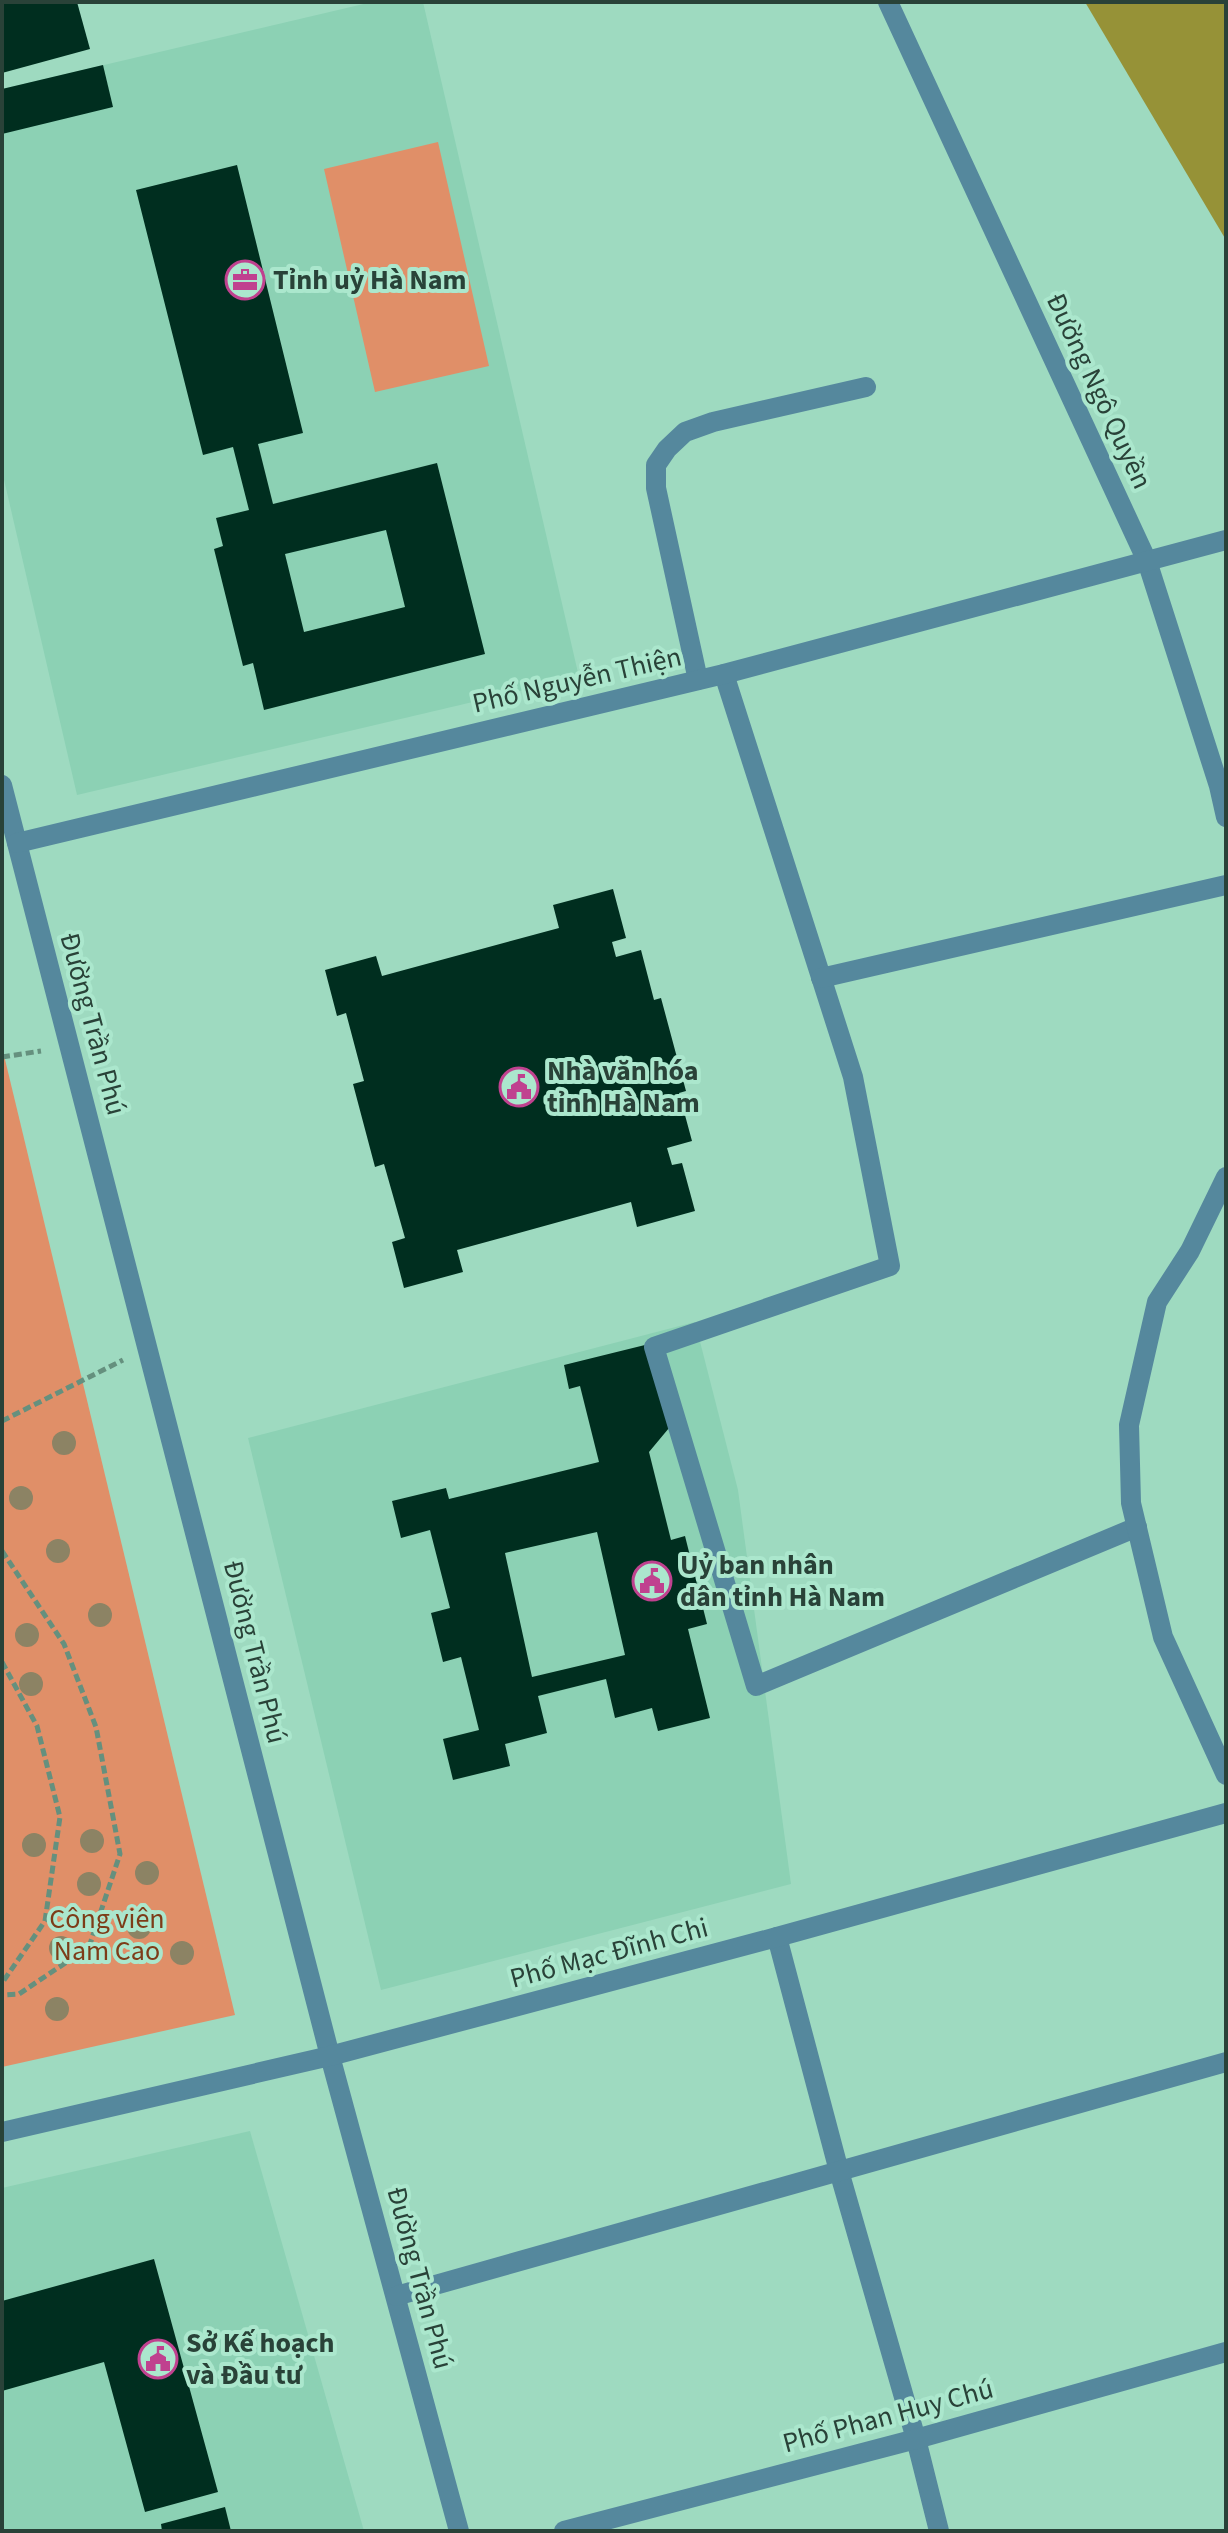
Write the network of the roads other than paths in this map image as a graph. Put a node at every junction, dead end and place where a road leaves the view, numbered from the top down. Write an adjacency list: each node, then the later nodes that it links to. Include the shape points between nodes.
1 (888, 2): 4 (street, Đường Ngô Quyền)
2 (866, 387): 6 (street, via 685,432 656,465 656,488)
3 (1226, 540): 4 (street, Phố Nguyễn Thiện)
4 (1147, 561): 5 (street, Phố Nguyễn Thiện); 8 (street, Đường Ngô Quyền)
5 (724, 674): 6 (street, Phố Nguyễn Thiện); 11 (street)
6 (698, 680): 9 (street, Phố Nguyễn Thiện)
7 (2, 785): 9 (street, Đường Trần Phú)
8 (1226, 817)
9 (17, 843): 17 (street, Đường Trần Phú)
10 (1226, 885): 11 (street)
11 (821, 978): 13 (street, via 853,1077 890,1266 654,1347 756,1686)
12 (1226, 1177): 13 (street, via 1190,1251 1157,1302 1129,1425 1131,1503)
13 (1137, 1527): 14 (street, via 1163,1637)
14 (1226, 1775)
15 (1226, 1813): 16 (street, Phố Mạc Đĩnh Chi)
16 (777, 1937): 17 (street, Phố Mạc Đĩnh Chi); 20 (street)
17 (330, 2056): 19 (street, Phố Mạc Đĩnh Chi); 21 (street, Đường Trần Phú)
18 (1226, 2062): 20 (street)
19 (2, 2132)
20 (839, 2171): 21 (street); 23 (street)
21 (396, 2296): 24 (street, Đường Trần Phú)
22 (1226, 2352): 23 (street, Phố Phan Huy Chú)
23 (916, 2439): 25 (street, Phố Phan Huy Chú); 26 (street)
24 (459, 2531)
25 (564, 2531)
26 (939, 2531)

